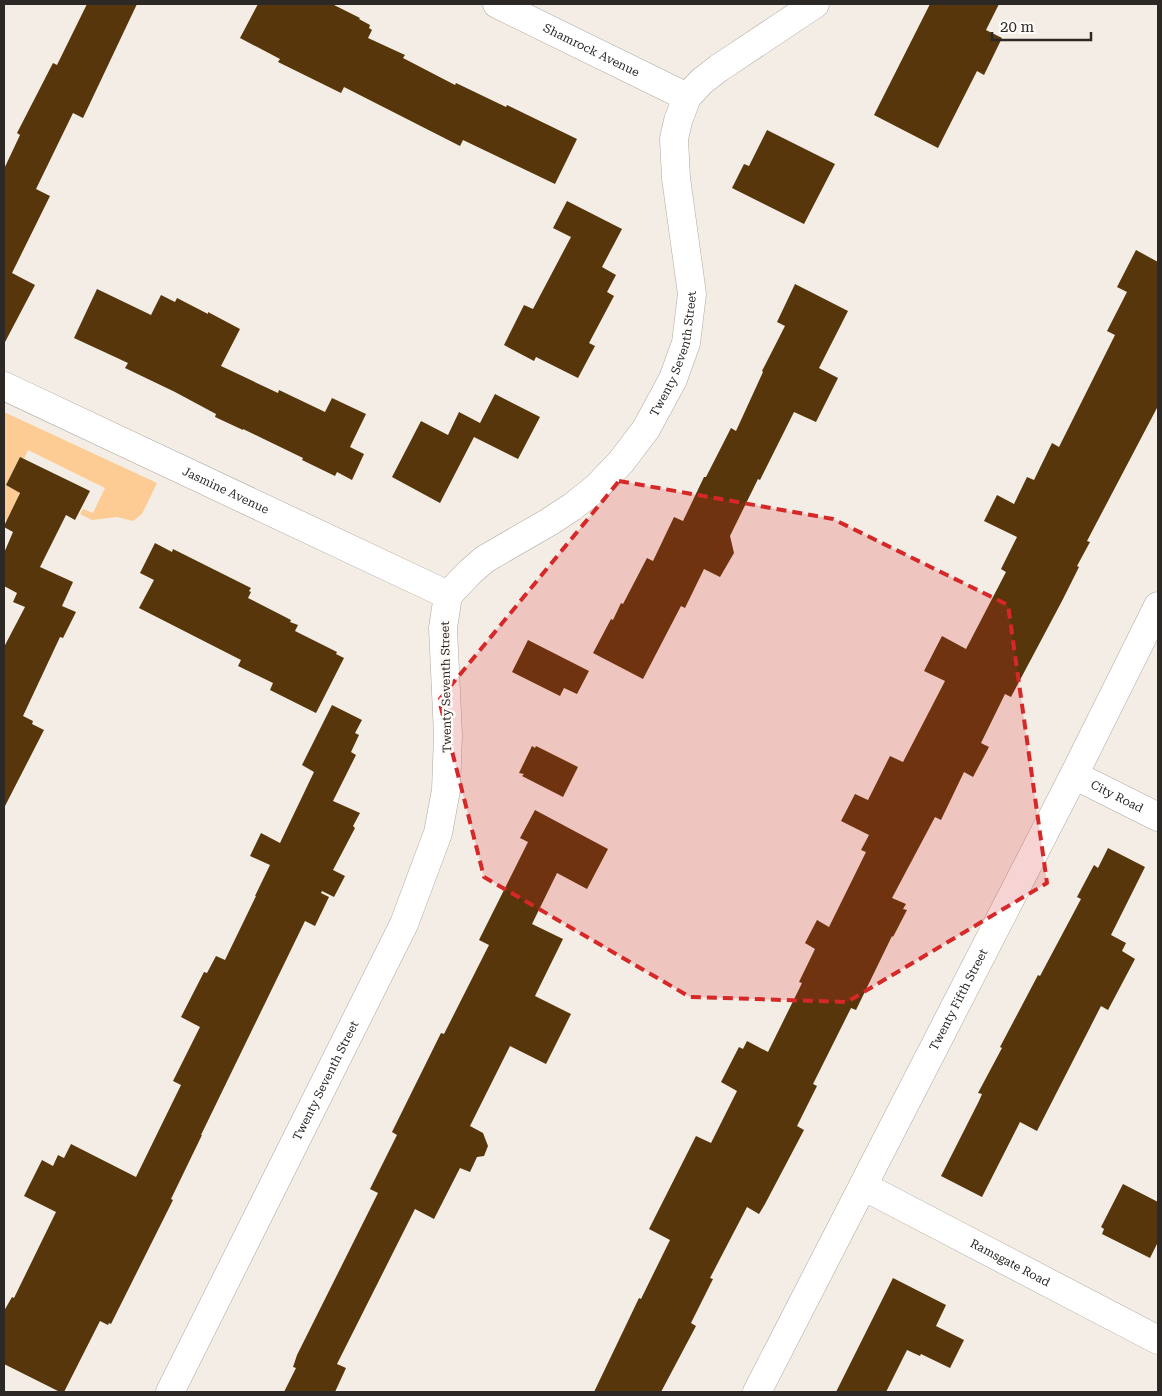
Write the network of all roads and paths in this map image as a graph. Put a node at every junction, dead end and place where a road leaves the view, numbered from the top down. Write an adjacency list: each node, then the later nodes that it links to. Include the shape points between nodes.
1 (497, 4): 3 (street, Shamrock Avenue)
2 (815, 4): 3 (street, Twenty Seventh Street, via 719,68)
3 (687, 97): 5 (street, Twenty Seventh Street, via 674,139 676,178 692,294 686,343 673,379 646,429 596,488 549,522 485,559)
4 (4, 386): 5 (street, Jasmine Avenue)
5 (448, 595): 11 (street, Twenty Seventh Street, via 443,628 448,735 446,790 438,833 404,924)
6 (1158, 606): 7 (street, Twenty Fifth Street)
7 (1074, 775): 8 (street, City Road); 9 (street, Twenty Fifth Street)
8 (1158, 817)
9 (863, 1186): 10 (street, Ramsgate Road); 12 (street, Twenty Fifth Street)
10 (1158, 1340)
11 (170, 1392)
12 (757, 1392)

